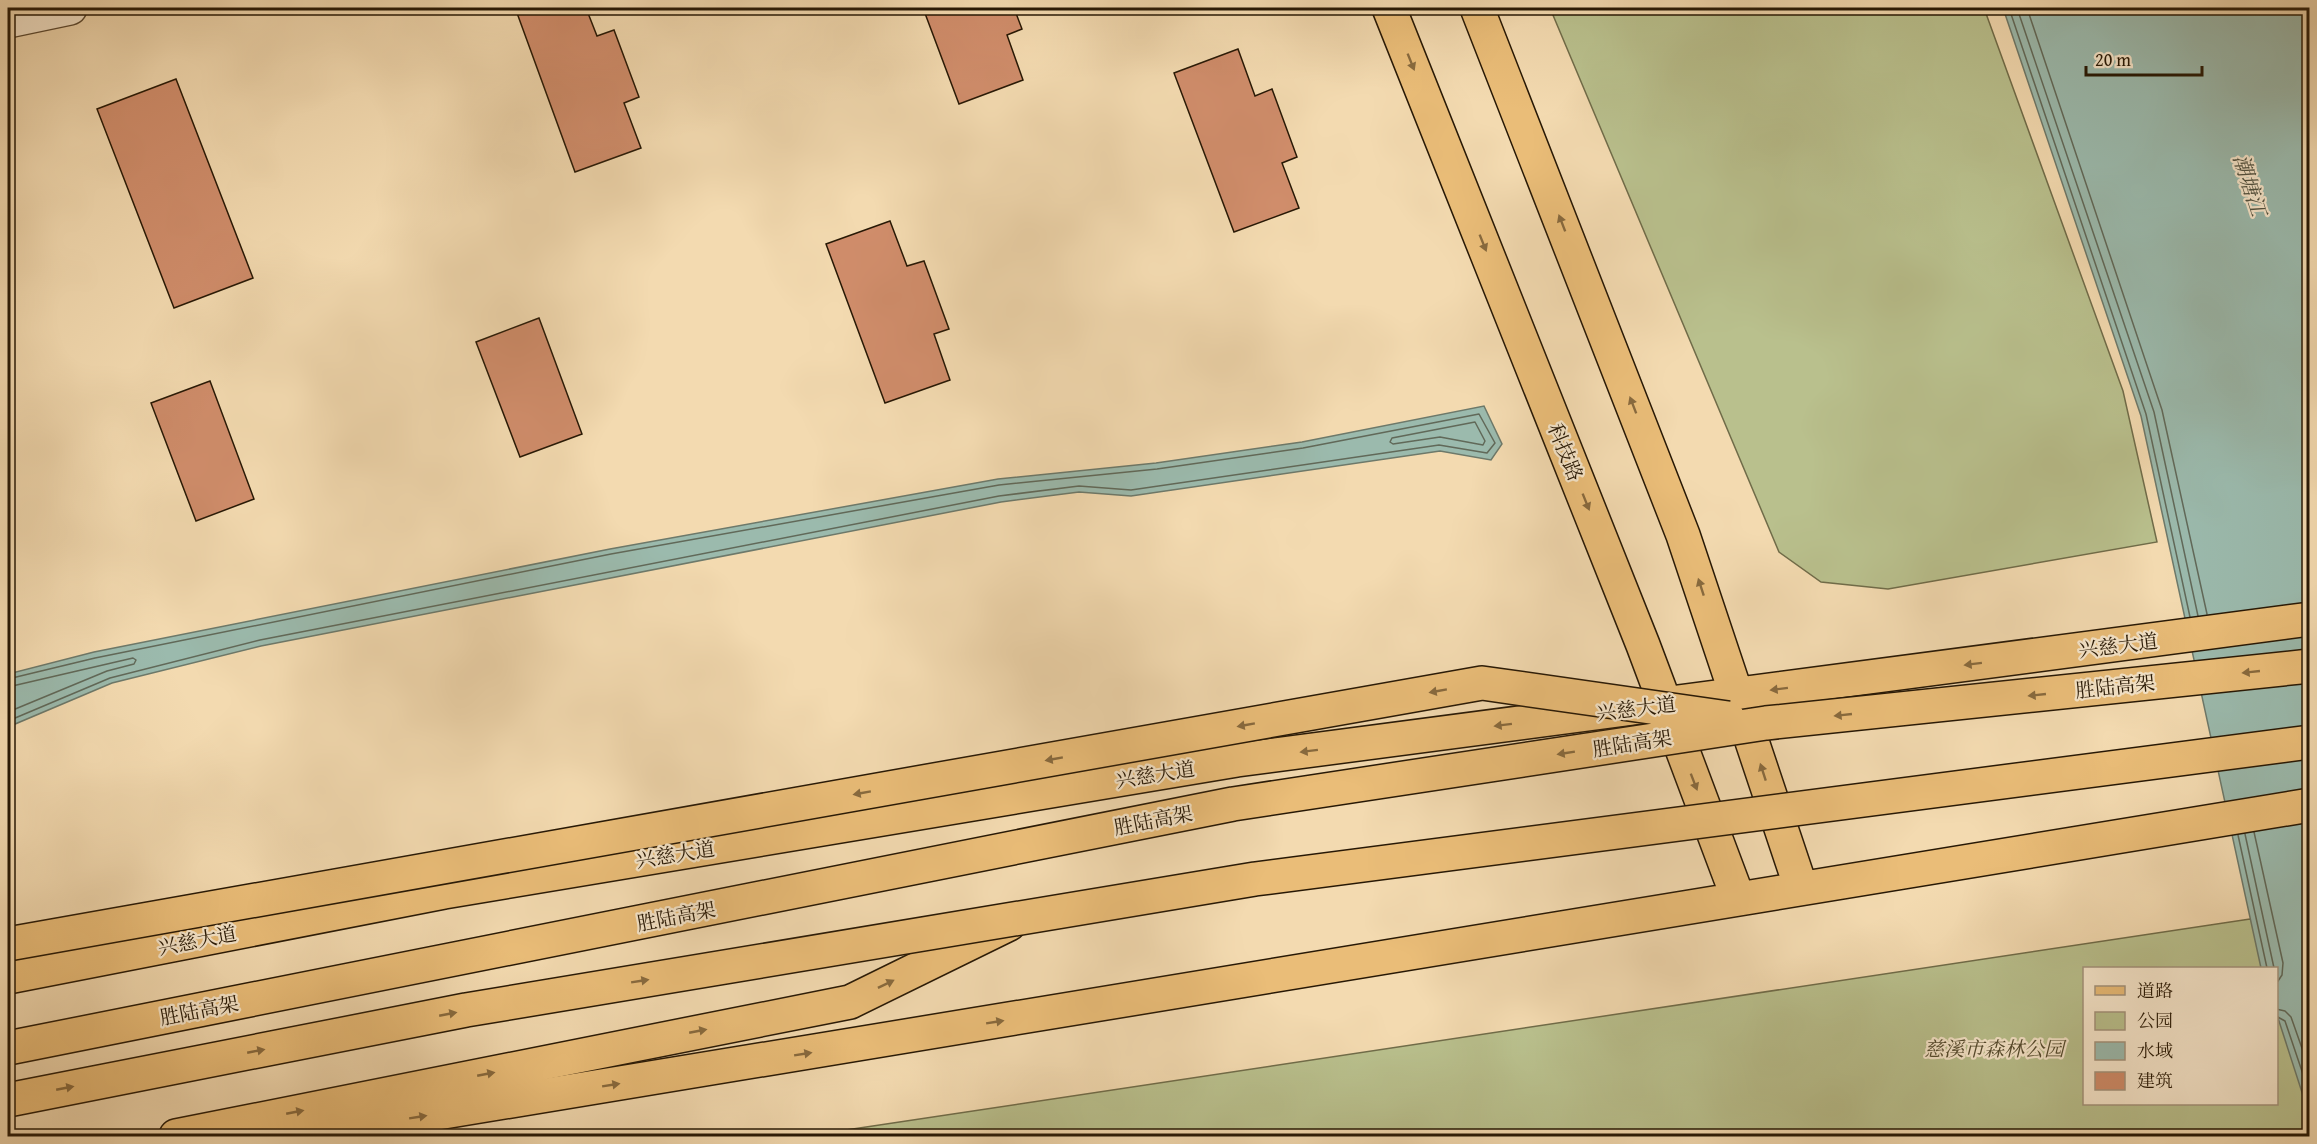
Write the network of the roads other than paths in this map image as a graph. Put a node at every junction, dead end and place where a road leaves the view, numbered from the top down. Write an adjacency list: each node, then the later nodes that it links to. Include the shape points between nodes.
1 (70, 8): 4 (street)
2 (1389, 8): 7 (main road, 科技路, one-way to 7)
3 (1477, 8): 11 (main road, one-way to 3, via 1683,535)
4 (8, 21)
5 (2310, 619): 7 (main road, 兴慈大道, one-way to 7)
6 (2310, 666): 8 (main road, 胜陆高架, one-way to 8, bridge)
7 (1664, 704): 12 (main road, 科技路, one-way to 12); 15 (main road, 兴慈大道, one-way to 15, via 1237,760 444,892)
8 (1766, 723): 14 (main road, one-way to 14, bridge, via 1482,684); 16 (main road, 胜陆高架, one-way to 16, bridge, via 1233,804)
9 (2310, 742): 13 (main road, bridge, via 1255,879)
10 (2310, 805): 11 (main road)
11 (1801, 888): 12 (main road)
12 (1738, 898): 19 (main road, one-way to 12)
13 (1020, 918): 17 (main road, one-way to 13, bridge, via 466,1010); 18 (main road, one-way to 13, bridge, via 850,1002)
14 (8, 944)
15 (8, 977)
16 (8, 1048)
17 (8, 1100)
18 (176, 1137)
19 (298, 1137)

